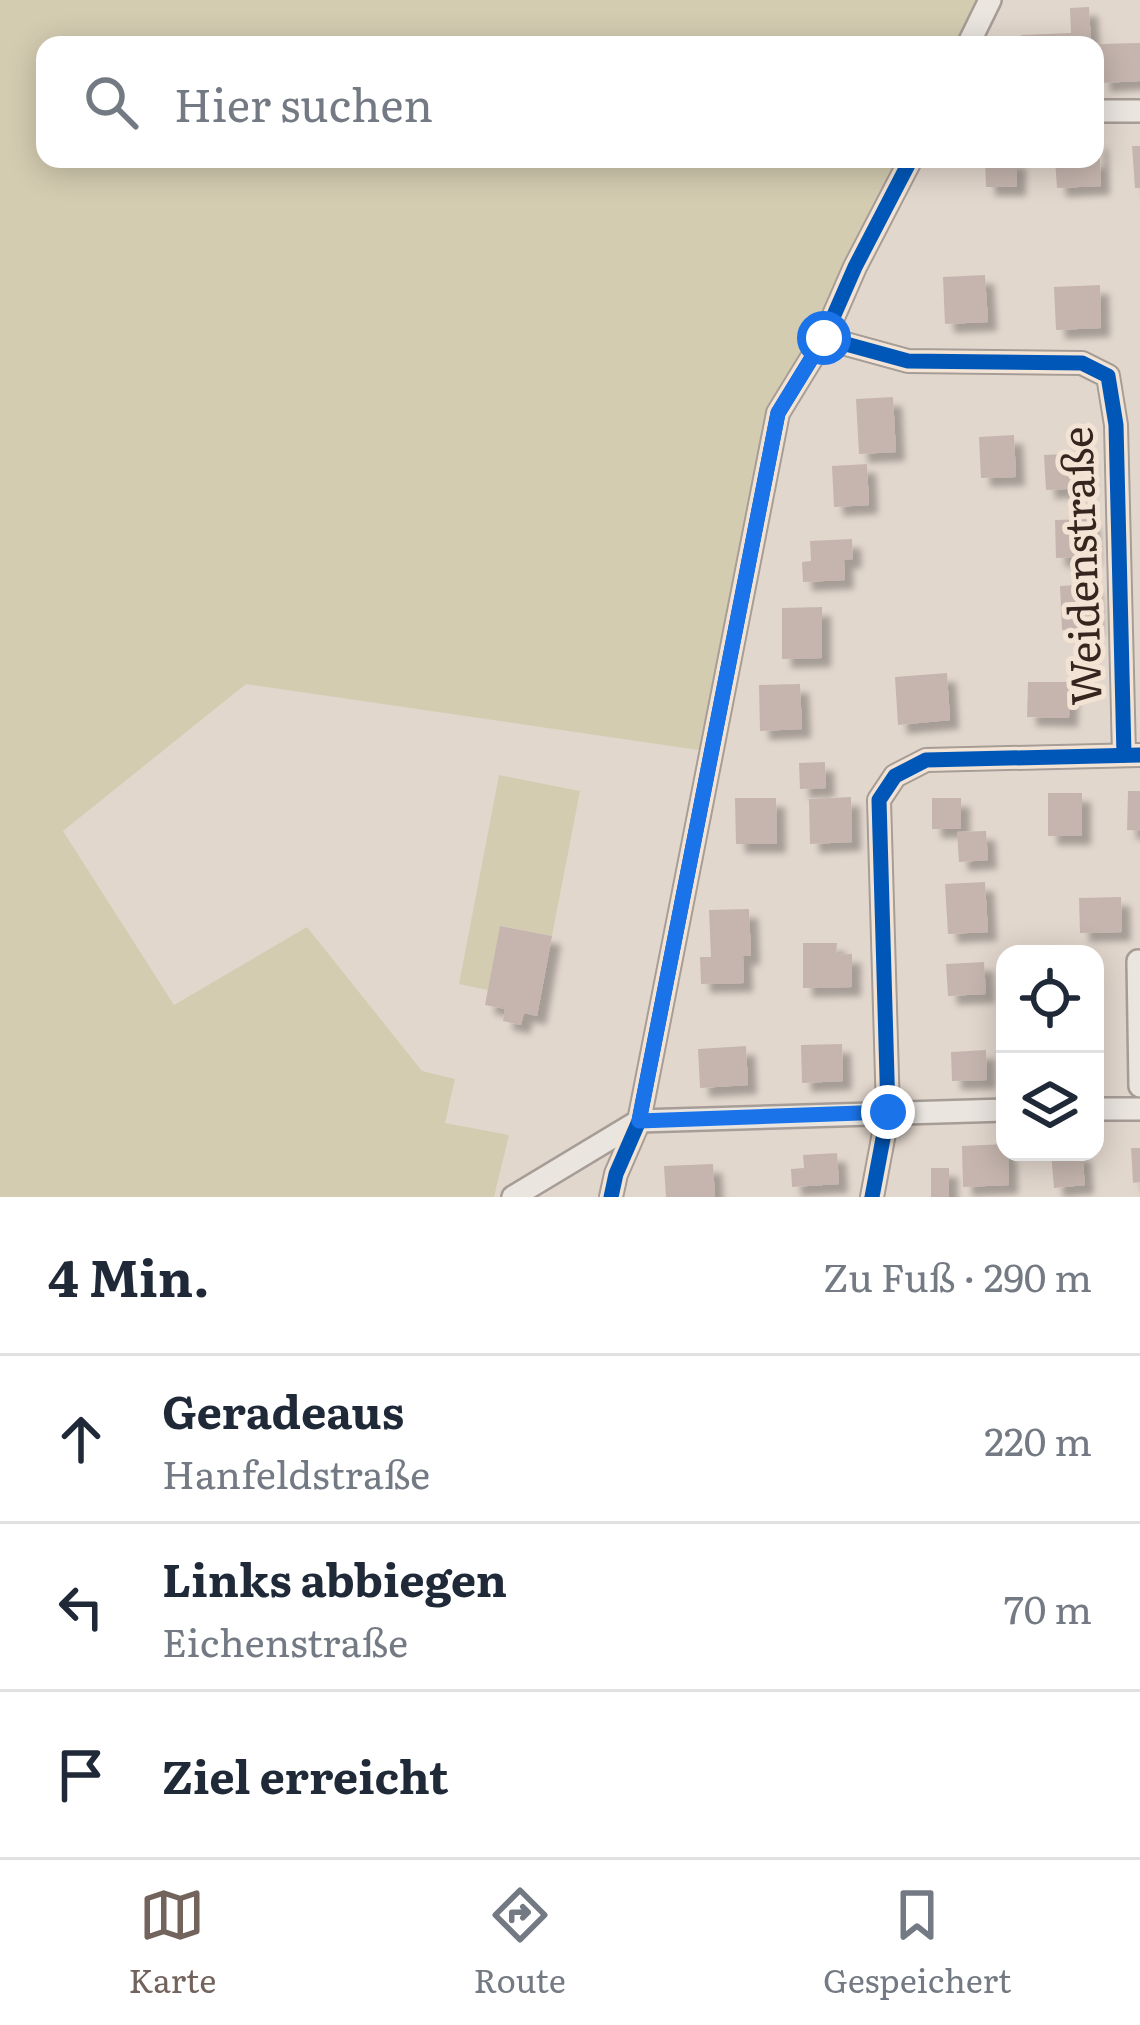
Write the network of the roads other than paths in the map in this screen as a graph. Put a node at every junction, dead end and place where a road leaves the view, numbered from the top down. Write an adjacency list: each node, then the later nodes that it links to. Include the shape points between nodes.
1 (990, 0): 2 (street)
2 (972, 36)
3 (1140, 111): 4 (street)
4 (1104, 112)
5 (906, 168): 6 (street)
6 (824, 338): 7 (street, Weidenstraße, via 908,361 1082,363 1108,376); 14 (street, via 778,413)
7 (1132, 755): 13 (street, via 926,760 895,776 880,800)
8 (1138, 961): 9 (street)
9 (1140, 1086)
10 (1140, 1108): 11 (street)
11 (1104, 1109)
12 (996, 1110): 13 (street)
13 (888, 1112): 14 (street); 17 (street)
14 (639, 1121): 15 (street); 16 (street)
15 (512, 1197)
16 (611, 1197)
17 (872, 1197)

